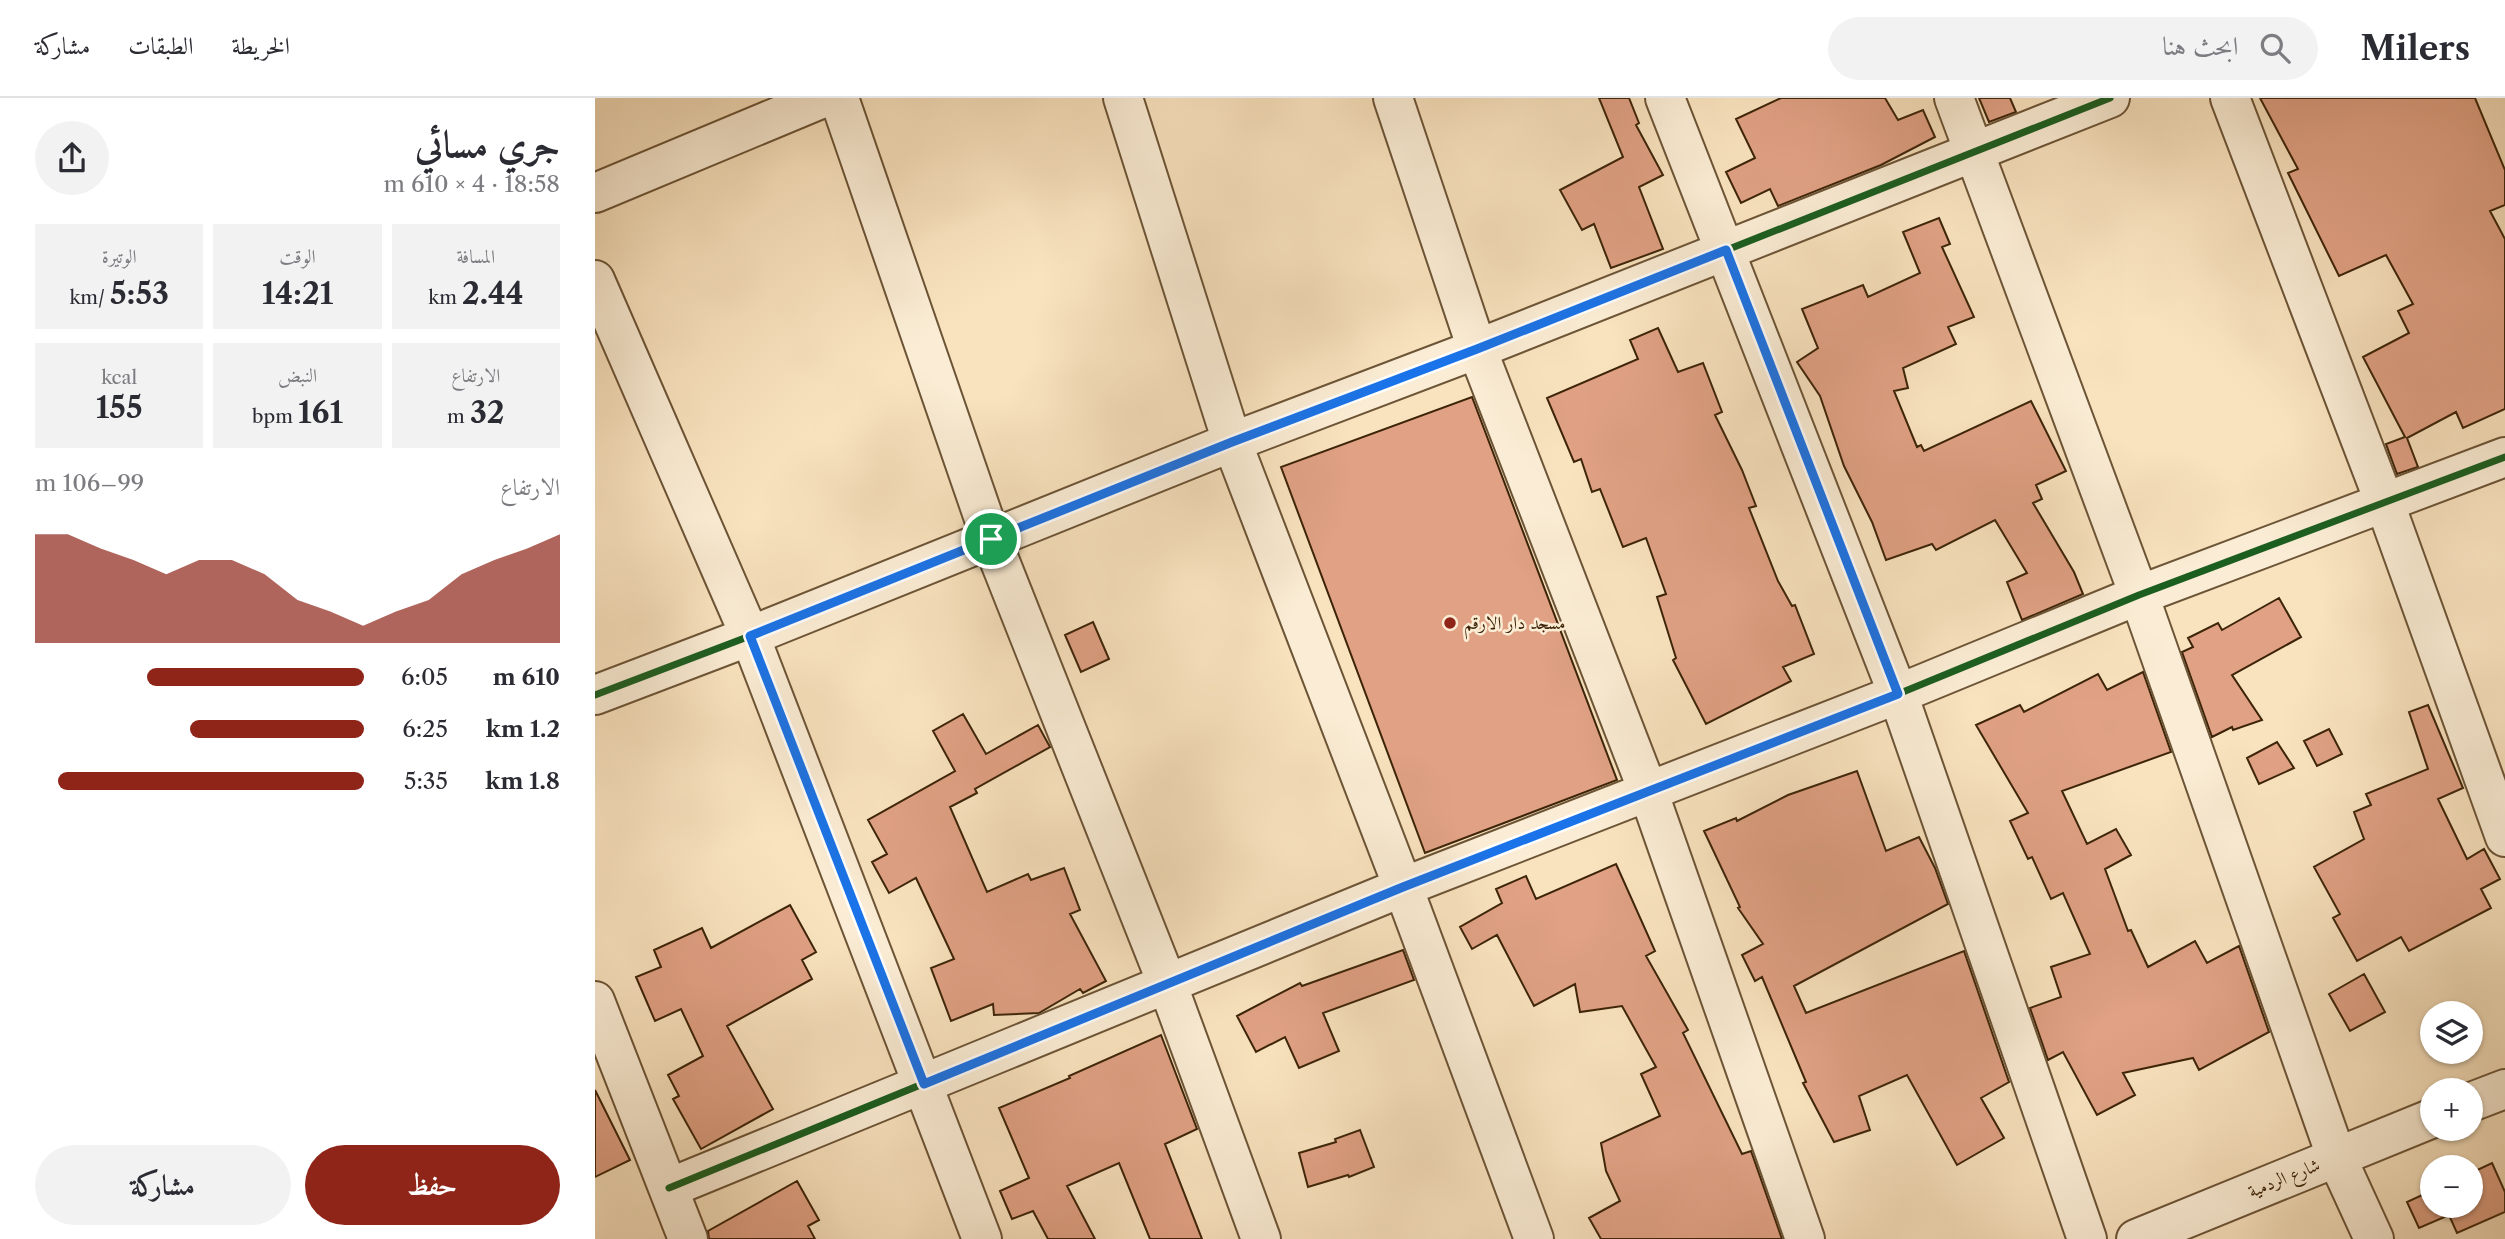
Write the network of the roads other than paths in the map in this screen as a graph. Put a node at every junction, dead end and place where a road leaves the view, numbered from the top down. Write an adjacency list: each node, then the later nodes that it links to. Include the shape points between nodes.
1 (823, 98): 10 (street)
2 (839, 98): 17 (street)
3 (1123, 98): 14 (street)
4 (1393, 98): 13 (street)
5 (1665, 98): 11 (street)
6 (1954, 98): 9 (street)
7 (2110, 98): 9 (street)
8 (2230, 98): 16 (street)
9 (1974, 152): 11 (street); 18 (street)
10 (595, 193)
11 (1726, 250): 13 (street); 20 (street)
12 (595, 280): 19 (street)
13 (1477, 349): 14 (street); 22 (street)
14 (1232, 442): 17 (street); 24 (street)
15 (2505, 457): 16 (street)
16 (2384, 501): 18 (street); 23 (street)
17 (991, 539): 19 (street); 25 (street)
18 (2139, 595): 20 (street); 32 (street)
19 (750, 636): 21 (street); 28 (street)
20 (1898, 694): 22 (street); 39 (street)
21 (595, 695)
22 (1648, 791): 24 (street); 38 (street)
23 (2505, 837)
24 (1403, 887): 25 (street); 37 (street)
25 (1167, 983): 28 (street); 36 (street)
26 (595, 1001): 27 (street)
27 (607, 1071): 33 (street)
28 (924, 1084): 33 (street); 35 (street)
29 (2505, 1089): 30 (street)
30 (2483, 1097)
31 (2420, 1123): 32 (street, شارع الردمية)
32 (2336, 1156): 40 (street, شارع الردمية); 41 (street)
33 (669, 1188): 34 (street)
34 (688, 1239)
35 (982, 1239)
36 (1261, 1239)
37 (1534, 1239)
38 (1805, 1239)
39 (2087, 1239)
40 (2136, 1239)
41 (2374, 1239)

